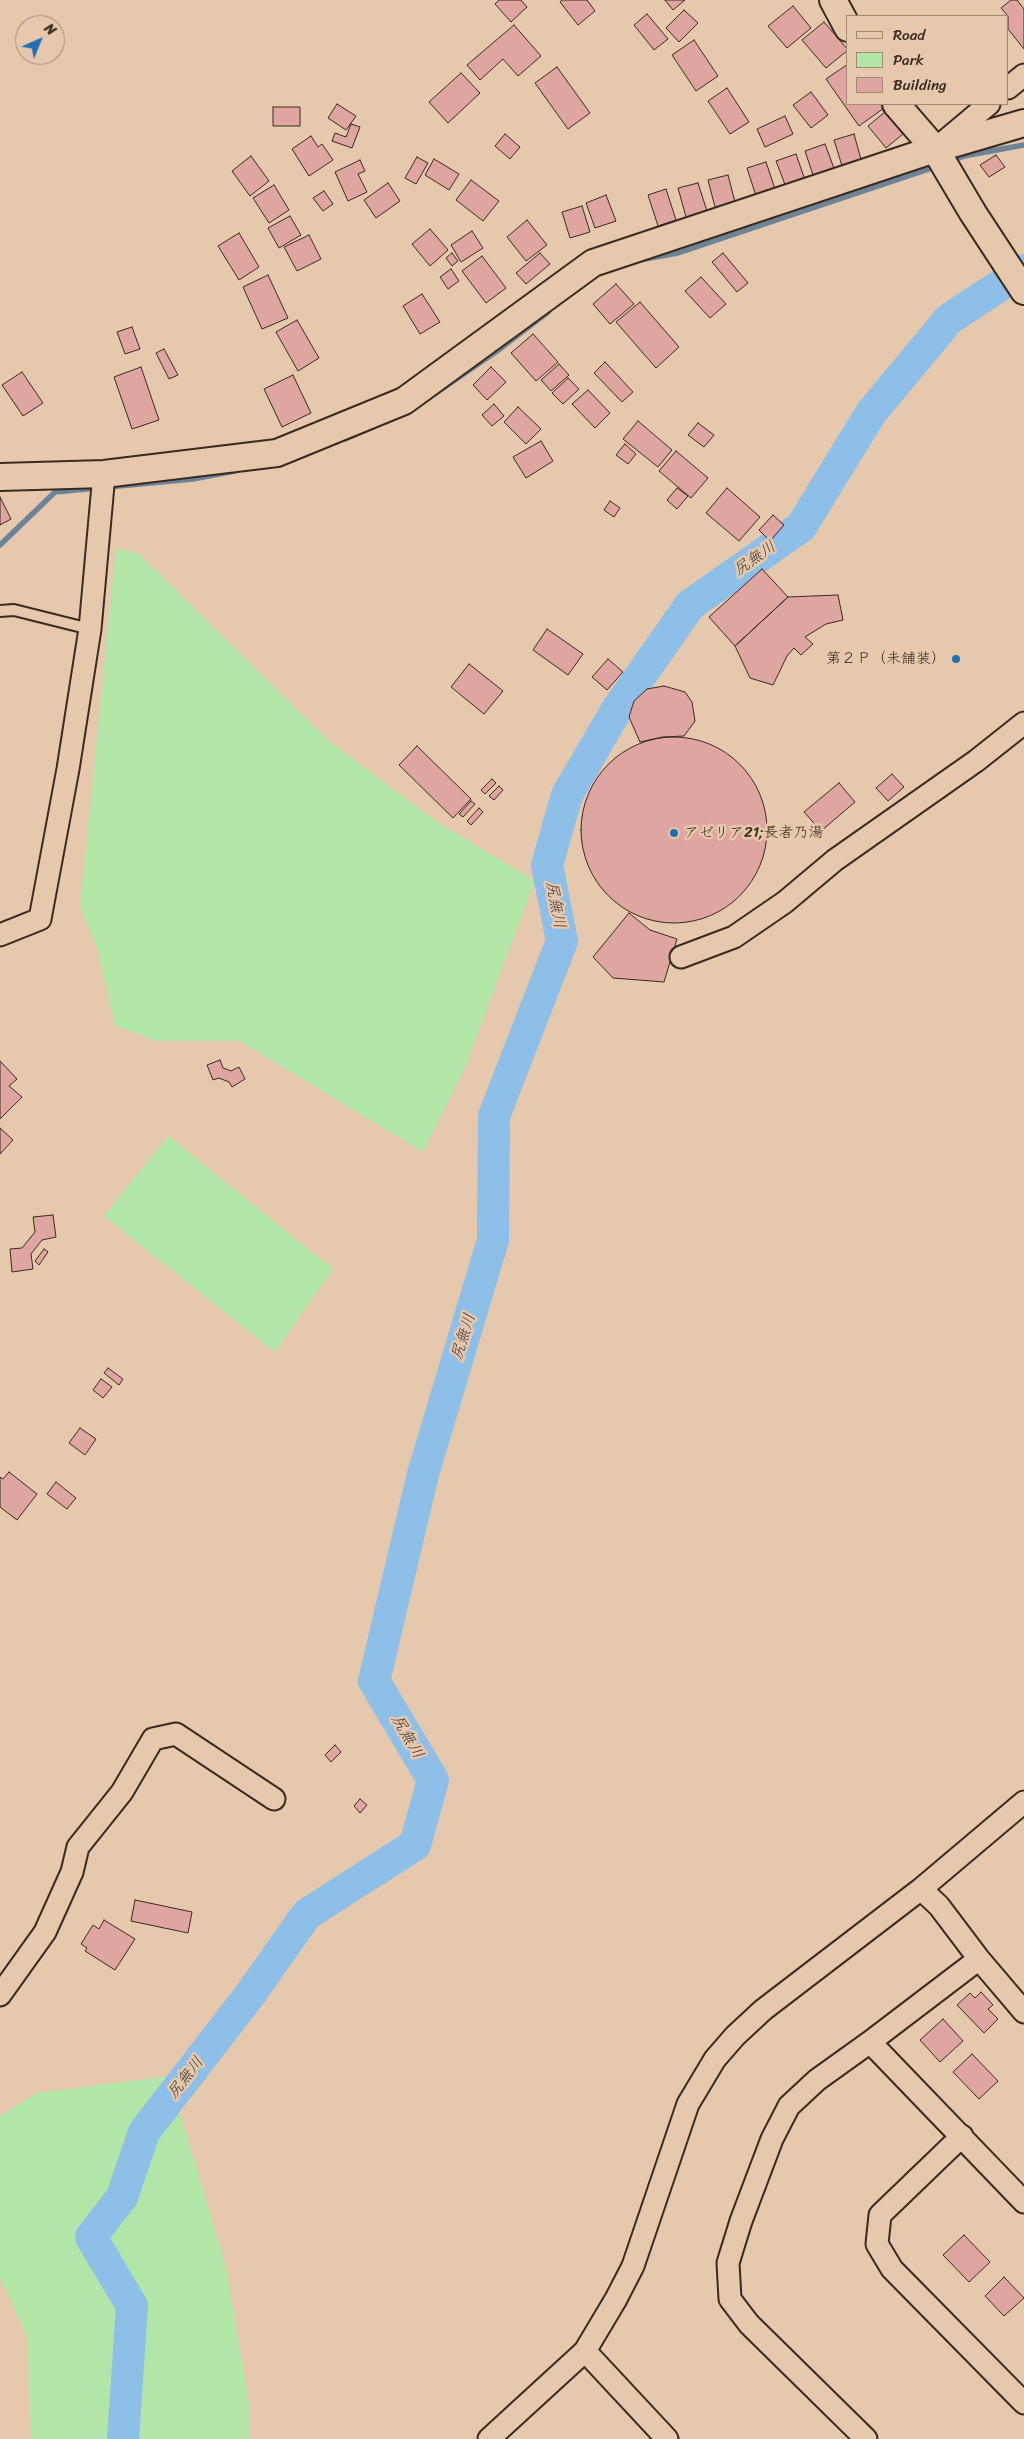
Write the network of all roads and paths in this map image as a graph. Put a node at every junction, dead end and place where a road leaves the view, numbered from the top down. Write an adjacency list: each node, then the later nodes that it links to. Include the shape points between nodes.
1 (833, 0): 2 (street)
2 (846, 24)
3 (1024, 75): 4 (street)
4 (1009, 87)
5 (897, 105): 8 (street)
6 (988, 105): 8 (street)
7 (1024, 123): 8 (street)
8 (935, 149): 9 (street); 10 (street, via 593,263 404,401 277,453)
9 (1024, 291)
10 (104, 474): 11 (street); 13 (street)
11 (0, 477)
12 (0, 611): 13 (lane, via 14,610)
13 (90, 629): 15 (street, via 40,919)
14 (1024, 722): 16 (street, via 976,761 835,860 785,902 734,937)
15 (0, 934)
16 (682, 957)
17 (274, 1799): 21 (street, via 176,1734 153,1740 122,1792 78,1847 72,1872 45,1932)
18 (1024, 1802): 19 (street)
19 (921, 1888): 20 (street, via 939,1906); 26 (street, via 763,2010 715,2059 688,2104 633,2266)
20 (979, 1959): 22 (street); 23 (street)
21 (0, 1995)
22 (1024, 2012)
23 (870, 2042): 24 (street); 28 (street, via 817,2080 789,2106 772,2138 728,2263 730,2299 749,2324)
24 (962, 2136): 25 (street); 27 (street, via 880,2215 877,2244 892,2269)
25 (1024, 2202)
26 (585, 2351): 29 (street); 30 (street)
27 (1024, 2403)
28 (857, 2436)
29 (489, 2439)
30 (667, 2439)

